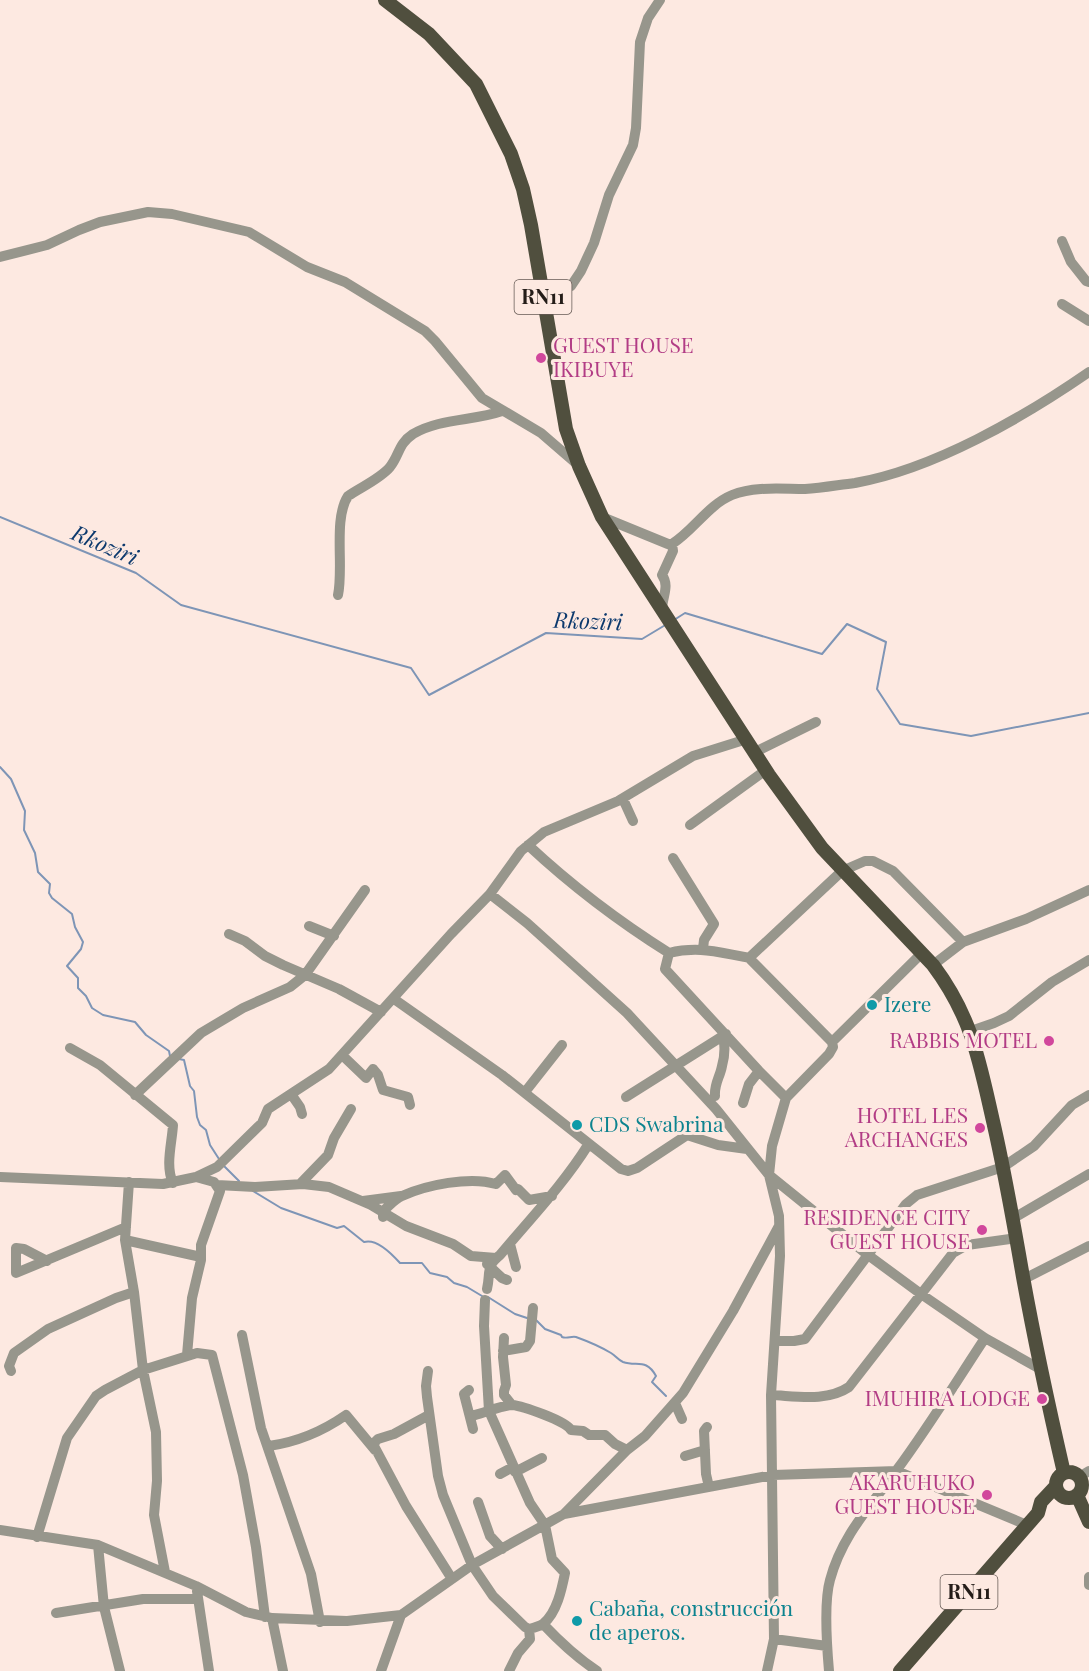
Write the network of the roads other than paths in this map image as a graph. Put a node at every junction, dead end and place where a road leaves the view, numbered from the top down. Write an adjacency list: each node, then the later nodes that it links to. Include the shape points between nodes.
1 (385, 0): 11 (main road, RN11, via 429,34 476,84 511,154 529,213 566,429)
2 (660, 0): 6 (street, via 642,35 633,145 609,195 594,243)
3 (1062, 241): 5 (street, via 1071,262)
4 (0, 257): 10 (street, via 47,245 90,224 148,213 236,227 307,267 345,282 425,331 477,394)
5 (1089, 282)
6 (571, 286)
7 (1062, 304): 8 (street)
8 (1089, 321)
9 (1089, 372): 13 (street, via 1009,422 899,471 824,488 747,490 733,495 716,503)
10 (502, 411): 11 (street, via 541,433); 14 (street, via 414,434 402,443 385,473 348,496 340,536)
11 (579, 466): 12 (main road, RN11)
12 (602, 517): 13 (street); 15 (main road, RN11)
13 (672, 544): 15 (street, via 673,551 662,575 666,581 662,603)
14 (338, 595)
15 (665, 616): 17 (main road, RN11)
16 (816, 722): 18 (street)
17 (747, 739): 18 (main road, RN11); 20 (street, via 693,756)
18 (755, 752): 19 (main road, RN11)
19 (766, 770): 22 (street); 25 (main road, RN11)
20 (623, 799): 21 (street); 23 (street, via 544,832)
21 (633, 821)
22 (690, 825)
23 (528, 845): 28 (street); 34 (street, via 628,928)
24 (673, 858): 33 (street, via 714,924 704,940)
25 (842, 871): 32 (street, via 873,861 893,871); 35 (main road, RN11); 36 (street)
26 (365, 890): 31 (street)
27 (1089, 890): 32 (street)
28 (490, 894): 40 (street); 48 (street, via 627,1013)
29 (309, 926): 31 (street)
30 (229, 934): 39 (street)
31 (333, 936): 39 (street)
32 (963, 942): 38 (street)
33 (704, 949): 34 (street); 36 (street)
34 (669, 953): 43 (street, via 666,969)
35 (921, 954): 38 (main road, RN11); 44 (street)
36 (749, 958): 44 (street)
37 (1089, 961): 42 (street, via 1052,982 1009,1016)
38 (933, 965): 42 (main road, RN11)
39 (305, 975): 41 (street); 52 (street, via 290,987 201,1033)
40 (394, 999): 41 (street); 50 (street)
41 (381, 1012): 47 (street)
42 (971, 1031): 63 (main road, RN11)
43 (724, 1034): 48 (street); 49 (street); 54 (street)
44 (832, 1042): 56 (street, via 829,1054)
45 (562, 1045): 50 (street)
46 (70, 1048): 52 (street, via 92,1059)
47 (342, 1055): 51 (street, via 329,1069); 58 (street, via 366,1078 373,1070 383,1090 408,1096)
48 (674, 1065): 55 (street); 62 (street)
49 (759, 1071): 56 (street); 57 (street, via 749,1084)
50 (525, 1092): 61 (street)
51 (291, 1094): 60 (street); 64 (street, via 268,1109 262,1123)
52 (135, 1095): 70 (street, via 173,1125 169,1156)
53 (1089, 1095): 63 (street, via 1072,1105 1034,1146)
54 (715, 1096)
55 (626, 1097)
56 (786, 1098): 65 (street, via 772,1146)
57 (743, 1103)
58 (410, 1105)
59 (351, 1109): 73 (street, via 328,1155)
60 (302, 1114)
61 (588, 1145): 62 (street, via 628,1171 687,1135); 75 (street)
62 (747, 1149): 65 (street)
63 (1003, 1167): 80 (main road, RN11); 87 (street, via 917,1196 906,1204)
64 (212, 1170): 68 (street); 72 (street)
65 (769, 1174): 81 (street); 87 (street)
66 (1089, 1174): 80 (street)
67 (0, 1177): 69 (street)
68 (196, 1177): 70 (street); 71 (street)
69 (129, 1182): 70 (street); 82 (street)
70 (173, 1183)
71 (217, 1185): 72 (street); 88 (street, via 220,1191 205,1230)
72 (230, 1185): 73 (street)
73 (300, 1185): 77 (street, via 329,1187)
74 (401, 1196): 76 (street, via 441,1184 496,1184 505,1175); 77 (street); 79 (street)
75 (552, 1196): 76 (street); 78 (street)
76 (529, 1200): 78 (street)
77 (365, 1203): 79 (street)
78 (537, 1212): 85 (street)
79 (383, 1215): 90 (street)
80 (1014, 1218): 83 (main road, RN11)
81 (779, 1225): 100 (street); 109 (street, via 733,1311)
82 (126, 1227): 84 (street); 89 (street)
83 (1017, 1238): 92 (main road, RN11); 95 (street, via 959,1249)
84 (125, 1240): 88 (street); 94 (street)
85 (510, 1244): 90 (street); 91 (street)
86 (1089, 1246): 92 (street)
87 (868, 1255): 95 (street); 100 (street, via 805,1339)
88 (201, 1257): 102 (street, via 192,1298)
89 (47, 1261)
90 (489, 1261): 93 (street); 111 (street, via 484,1326)
91 (516, 1267)
92 (1024, 1279): 103 (main road, RN11)
93 (507, 1280)
94 (134, 1292): 104 (street); 105 (street, via 48,1329 14,1353)
95 (921, 1294): 99 (street); 108 (street, via 849,1388 827,1396)
96 (533, 1308): 101 (street, via 526,1347)
97 (242, 1335): 117 (street, via 261,1428)
98 (504, 1338): 101 (street)
99 (985, 1338): 103 (street); 124 (street)
100 (776, 1341): 108 (street)
101 (503, 1351): 110 (street, via 504,1395)
102 (187, 1355): 104 (street); 152 (street, via 213,1355 215,1360 243,1475)
103 (1040, 1369): 125 (main road, RN11)
104 (143, 1370): 139 (street, via 96,1396 79,1419 67,1438); 143 (street, via 156,1431 154,1515)
105 (11, 1371)
106 (428, 1371): 112 (street)
107 (469, 1389): 113 (street, via 464,1394)
108 (771, 1395): 128 (street)
109 (675, 1402): 114 (street); 119 (street)
110 (512, 1405): 111 (street); 119 (street, via 556,1418 571,1430 605,1435)
111 (489, 1411): 113 (street); 123 (street)
112 (429, 1415): 118 (street, via 378,1439 373,1444); 142 (street, via 443,1495)
113 (470, 1415): 116 (street)
114 (682, 1419)
115 (707, 1427): 120 (street)
116 (473, 1429)
117 (269, 1446): 118 (street, via 306,1436 346,1415); 153 (street, via 311,1574)
118 (375, 1450): 145 (street)
119 (627, 1450): 134 (street)
120 (705, 1450): 121 (street); 130 (street)
121 (684, 1456)
122 (542, 1458): 123 (street)
123 (514, 1469): 126 (street); 136 (street)
124 (897, 1471): 128 (street); 137 (street); 157 (street, via 857,1521 839,1553 829,1584)
125 (1064, 1473): 127 (main road); 129 (main road, RN11)
126 (500, 1474)
127 (1084, 1474): 131 (main road, via 1082,1484)
128 (773, 1475): 130 (street); 156 (street)
129 (1056, 1486): 131 (main road, via 1060,1495); 133 (main road, RN11, via 1041,1502)
130 (709, 1487): 134 (street)
131 (1071, 1496): 133 (main road, RN11); 135 (main road)
132 (478, 1502): 141 (street, via 490,1536)
133 (1038, 1513): 137 (main road, RN11)
134 (564, 1514): 136 (street)
135 (1089, 1522)
136 (545, 1525): 141 (street); 154 (street, via 552,1559 565,1573 563,1587)
137 (1027, 1525): 166 (main road, RN11)
138 (0, 1530): 139 (street)
139 (37, 1537): 140 (street)
140 (98, 1545): 143 (street); 149 (street)
141 (502, 1549): 142 (street)
142 (472, 1565): 145 (street); 155 (street, via 493,1596)
143 (165, 1572): 147 (street)
144 (1089, 1578): 146 (street)
145 (452, 1579): 151 (street)
146 (1089, 1585)
147 (196, 1586): 148 (street); 152 (street, via 239,1609)
148 (197, 1599): 149 (street, via 143,1599); 159 (street)
149 (104, 1607): 150 (street); 158 (street)
150 (56, 1613)
151 (401, 1615): 153 (street); 161 (street)
152 (268, 1618): 153 (street); 160 (street)
153 (320, 1622)
154 (543, 1624): 155 (street); 163 (street)
155 (529, 1629): 162 (street, via 530,1639)
156 (774, 1639): 157 (street); 164 (street)
157 (827, 1646): 165 (street)
158 (120, 1671)
159 (209, 1671)
160 (283, 1671)
161 (381, 1671)
162 (509, 1671)
163 (597, 1671)
164 (766, 1671)
165 (828, 1671)
166 (900, 1671)

